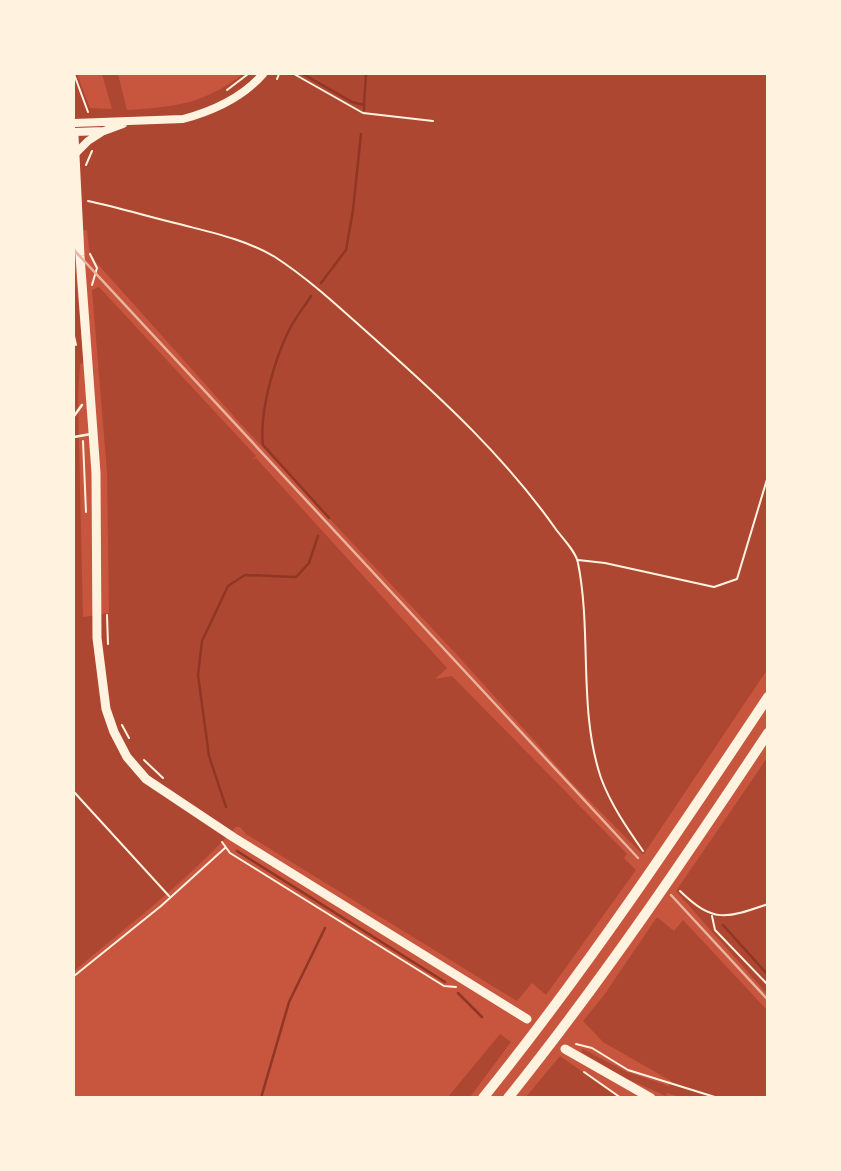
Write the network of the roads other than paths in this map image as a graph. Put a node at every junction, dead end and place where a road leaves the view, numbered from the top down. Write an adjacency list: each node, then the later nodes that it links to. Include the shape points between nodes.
1 (263, 74): 2 (street, via 234,99 197,115)
2 (129, 122): 3 (street); 4 (street)
3 (74, 123)
4 (104, 131): 5 (street); 6 (street)
5 (74, 134): 6 (main road)
6 (74, 155): 9 (main road)
7 (82, 405): 8 (lane)
8 (74, 416)
9 (94, 433): 10 (lane); 13 (main road, via 101,681 114,732 128,757 146,779)
10 (74, 437)
11 (768, 697): 15 (highway, via 637,892)
12 (768, 733): 16 (highway, via 652,906)
13 (527, 1019)
14 (567, 1045): 17 (main road)
15 (483, 1097)
16 (509, 1097)
17 (651, 1097)

